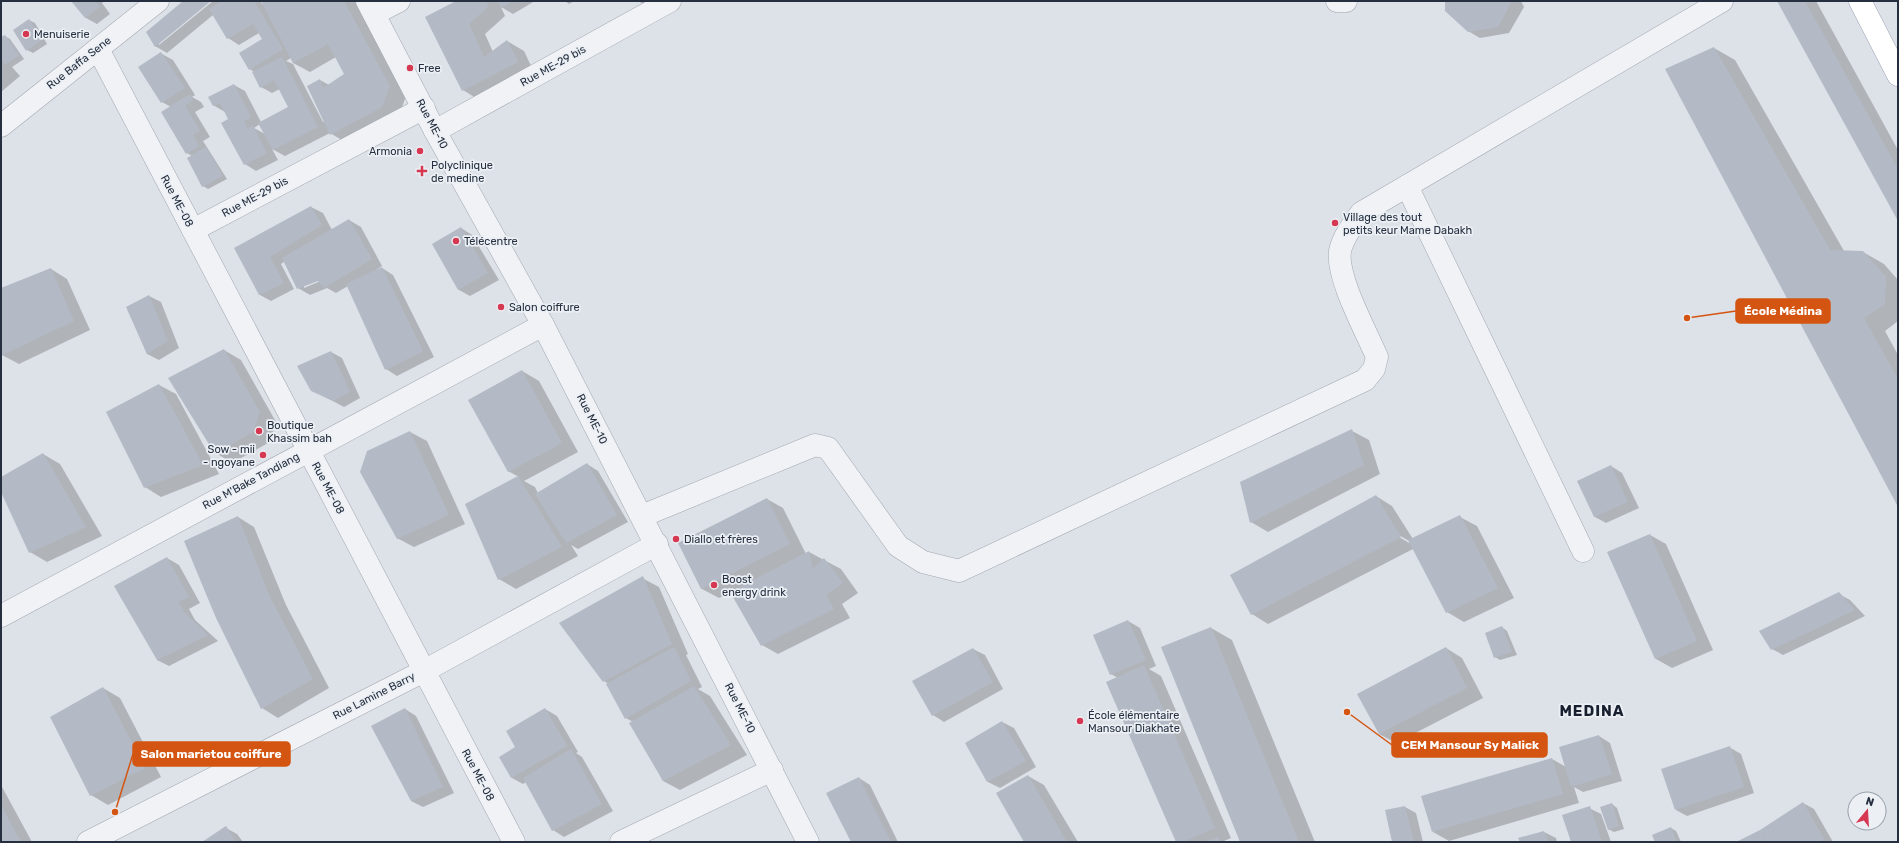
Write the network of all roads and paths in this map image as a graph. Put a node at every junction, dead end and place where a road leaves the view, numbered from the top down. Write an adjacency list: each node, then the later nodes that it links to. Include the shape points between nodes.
1 (158, 1): 9 (street, Rue Baffa Sene)
2 (399, 1): 8 (street)
3 (670, 1): 13 (street, Rue ME-29 bis)
4 (1337, 1): 5 (street)
5 (1346, 1)
6 (1722, 1): 14 (street)
7 (1860, 1): 10 (main road)
8 (371, 8): 11 (street, Rue ME-10)
9 (98, 49): 12 (street, Rue Baffa Sene); 15 (street, Rue ME-08)
10 (1898, 75)
11 (424, 108): 13 (street, Rue ME-10); 15 (street, Rue ME-29 bis)
12 (1, 126)
13 (435, 131): 16 (street, Rue ME-10)
14 (1407, 186): 18 (street, via 1361,213 1349,230 1340,251 1342,275 1377,357 1374,369 1365,380 959,570 923,562 898,546 828,448 815,445); 20 (street)
15 (193, 230): 17 (street, Rue ME-08)
16 (543, 324): 17 (street, Rue M'Bake Tandiang); 18 (street, Rue ME-10)
17 (308, 450): 21 (street, Rue M'Bake Tandiang); 22 (street, Rue ME-08)
18 (642, 516): 19 (street, Rue ME-10)
19 (656, 544): 22 (street, Rue Lamine Barry); 23 (street, Rue ME-10)
20 (1583, 551)
21 (1, 616)
22 (424, 671): 24 (street, Rue Lamine Barry); 25 (street, Rue ME-08)
23 (772, 770): 26 (street); 27 (street, Rue ME-10)
24 (88, 842)
25 (514, 842)
26 (621, 842)
27 (808, 842)

